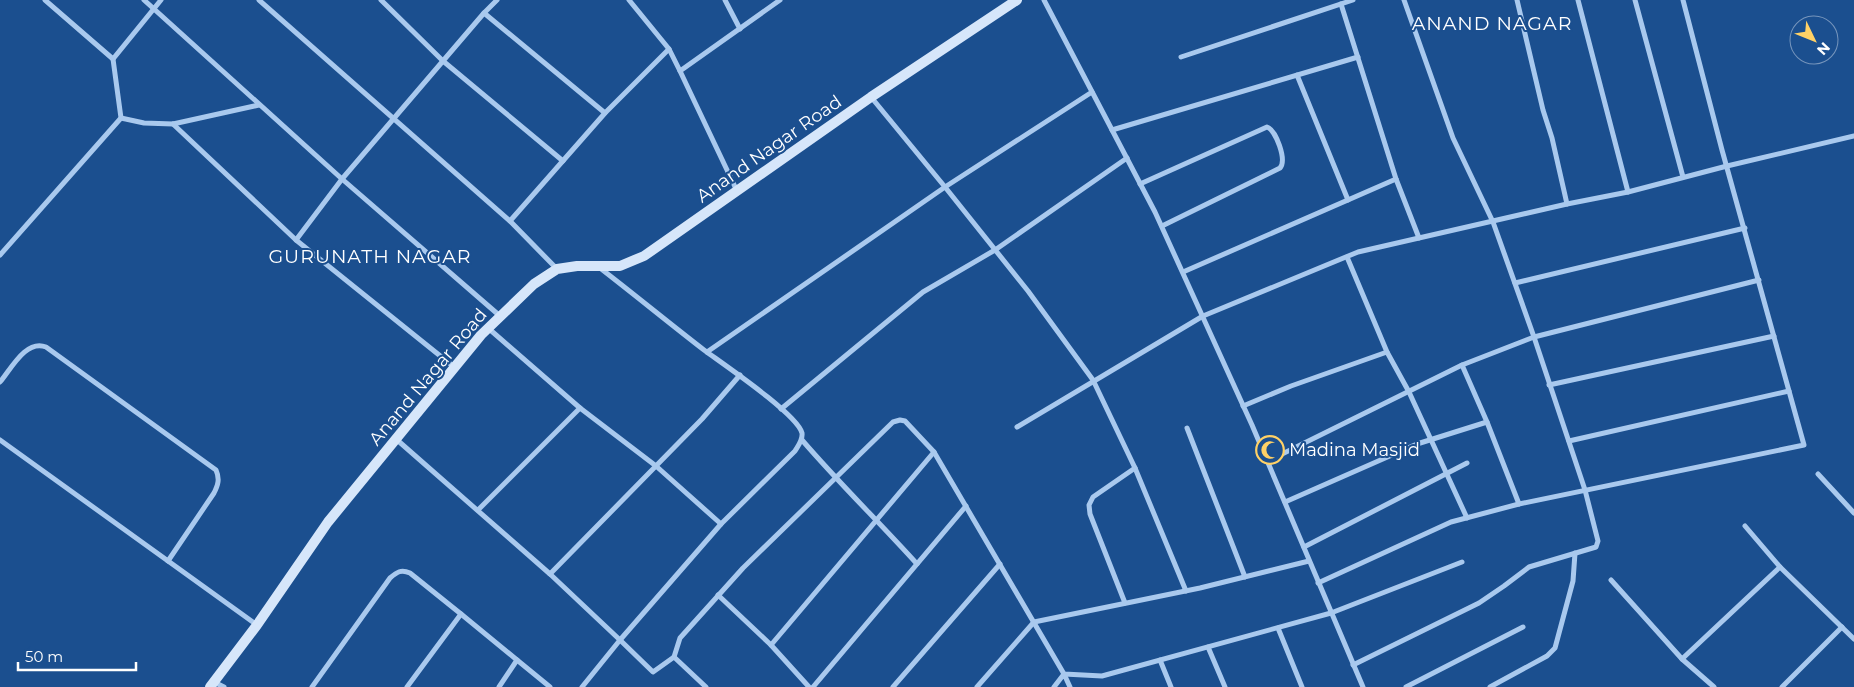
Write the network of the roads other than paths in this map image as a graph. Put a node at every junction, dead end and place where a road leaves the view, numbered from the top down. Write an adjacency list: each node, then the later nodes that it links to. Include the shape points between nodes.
1 (45, 0): 25 (street)
2 (144, 0): 19 (street)
3 (161, 0): 19 (street)
4 (259, 0): 34 (street)
5 (381, 0): 26 (street)
6 (497, 0): 20 (street)
7 (629, 0): 22 (street)
8 (725, 0): 21 (street)
9 (780, 0): 21 (street)
10 (1017, 0): 30 (street, Anand Nagar Road)
11 (1044, 0): 29 (street)
12 (1353, 0): 18 (street)
13 (1404, 0): 51 (street, via 1452,138)
14 (1517, 0): 49 (street)
15 (1578, 0): 47 (street)
16 (1634, 0): 41 (street)
17 (1683, 0): 40 (street)
18 (1341, 4): 23 (street); 24 (street)
19 (154, 9): 25 (street); 31 (street)
20 (484, 13): 26 (street); 32 (street)
21 (740, 29): 27 (street)
22 (669, 49): 27 (street); 32 (street)
23 (1181, 57)
24 (1358, 57): 28 (street); 43 (street)
25 (112, 59): 33 (street)
26 (443, 61): 34 (street); 39 (street)
27 (680, 72): 46 (street)
28 (1297, 75): 36 (street); 48 (street)
29 (1092, 92): 36 (street); 45 (street)
30 (871, 97): 45 (street); 46 (street, Anand Nagar Road)
31 (259, 105): 35 (street); 42 (street)
32 (605, 113): 39 (street)
33 (121, 118): 35 (street); 57 (street)
34 (395, 118): 42 (street); 50 (street)
35 (174, 124): 55 (street)
36 (1112, 130): 38 (street)
37 (1854, 136): 40 (street)
38 (1127, 158): 44 (street); 56 (street)
39 (563, 161): 50 (street)
40 (1727, 166): 41 (street); 53 (street)
41 (1683, 177): 47 (street)
42 (342, 179): 55 (street); 65 (street)
43 (1396, 179): 48 (street); 54 (street)
44 (1140, 184): 52 (street); 52 (street, via 1267,127 1274,132 1284,159 1280,168)
45 (945, 187): 56 (street); 69 (street)
46 (737, 192): 59 (street, Anand Nagar Road, via 644,256 620,266)
47 (1628, 192): 49 (street)
48 (1348, 200): 61 (street)
49 (1567, 204): 51 (street)
50 (510, 220): 60 (street)
51 (1493, 222): 54 (street); 63 (street)
52 (1162, 226): 61 (street)
53 (1745, 228): 62 (street); 63 (street)
54 (1419, 238): 58 (street)
55 (296, 240): 72 (street)
56 (995, 250): 74 (street); 81 (street, via 923,292)
57 (0, 255)
58 (1347, 257): 64 (street); 70 (street)
59 (598, 266): 60 (street, Anand Nagar Road); 69 (street)
60 (557, 269): 65 (street, Anand Nagar Road, via 534,284)
61 (1183, 272): 64 (street)
62 (1759, 280): 67 (street); 68 (street)
63 (1515, 283): 68 (street)
64 (1203, 316): 74 (street); 79 (street)
65 (500, 317): 66 (street, Anand Nagar Road)
66 (488, 328): 72 (street, Anand Nagar Road); 80 (street)
67 (1774, 336): 76 (street); 77 (street)
68 (1534, 338): 71 (street); 76 (street)
69 (706, 352): 73 (street)
70 (1387, 352): 78 (street); 79 (street)
71 (1462, 365): 78 (street); 82 (street)
72 (455, 368): 85 (street, Anand Nagar Road)
73 (740, 376): 81 (street); 93 (street)
74 (1093, 380): 83 (street); 94 (street)
75 (0, 382): 110 (street, via 27,349 37,345 46,347 216,470 219,476 214,494)
76 (1549, 385): 89 (street)
77 (1789, 391): 89 (street); 98 (street, via 1804,445)
78 (1409, 392): 86 (street); 91 (street)
79 (1243, 406): 91 (street)
80 (580, 408): 93 (street); 102 (street)
81 (780, 408): 88 (street, via 795,422 802,433)
82 (1487, 422): 86 (street); 100 (street)
83 (1016, 426)
84 (1187, 428): 117 (street)
85 (396, 439): 102 (street); 126 (street, Anand Nagar Road, via 328,522)
86 (1431, 439): 95 (street); 99 (street)
87 (0, 440): 110 (street)
88 (802, 440): 97 (street); 106 (street, via 795,451)
89 (1569, 441): 98 (street)
90 (934, 452): 97 (street, via 905,421 900,420 893,422); 101 (street); 105 (street)
91 (1268, 461): 99 (street)
92 (1467, 463): 95 (street)
93 (656, 466): 106 (street); 116 (street)
94 (1135, 468): 120 (street); 122 (street, via 1093,497 1089,505)
95 (1446, 474): 104 (street); 108 (street)
96 (1818, 474): 103 (street)
97 (835, 479): 105 (street); 121 (street)
98 (1585, 490): 100 (street); 109 (street, via 1598,541 1596,547)
99 (1285, 502): 108 (street)
100 (1520, 504): 104 (street)
101 (966, 506): 113 (street); 114 (street)
102 (478, 510): 116 (street)
103 (1854, 513)
104 (1467, 518): 119 (street, via 1451,522)
105 (877, 520): 113 (street); 132 (street)
106 (721, 524): 131 (street)
107 (1745, 526): 115 (street)
108 (1304, 547): 111 (street)
109 (1576, 554): 138 (street, via 1529,567 1486,599); 158 (street, via 1573,581 1555,648 1547,656)
110 (168, 561): 126 (street)
111 (1309, 561): 117 (street); 119 (street)
112 (1462, 562): 123 (street)
113 (917, 564): 148 (street)
114 (1000, 564): 125 (street); 149 (street)
115 (1780, 566): 127 (street); 135 (street)
116 (550, 574): 131 (street)
117 (1244, 577): 120 (street)
118 (1611, 580): 135 (street)
119 (1318, 583): 123 (street)
120 (1186, 590): 122 (street)
121 (718, 595): 132 (street); 134 (street, via 680,638)
122 (1124, 603): 125 (street)
123 (1331, 613): 128 (street); 138 (street)
124 (461, 614): 136 (street); 143 (street, via 410,573 398,571); 144 (street)
125 (1034, 622): 139 (street); 150 (street)
126 (257, 625): 140 (street, Anand Nagar Road)
127 (1842, 626): 130 (street); 160 (street)
128 (1278, 628): 133 (street); 155 (street)
129 (1522, 628): 157 (street)
130 (1854, 638)
131 (620, 640): 134 (street, via 653,672); 147 (street)
132 (771, 645): 148 (street)
133 (1208, 647): 137 (street); 154 (street)
134 (674, 657): 141 (street)
135 (1682, 659): 159 (street)
136 (517, 660): 145 (street); 146 (street)
137 (1160, 660): 139 (street, via 1102,676); 153 (street)
138 (1353, 665): 156 (street)
139 (1064, 674): 151 (street); 152 (street)
140 (212, 684): 142 (street)
141 (702, 686)
142 (224, 687)
143 (312, 687)
144 (407, 687)
145 (499, 687)
146 (550, 687)
147 (582, 687)
148 (811, 687)
149 (893, 687)
150 (977, 687)
151 (1054, 687)
152 (1070, 687)
153 (1171, 687)
154 (1225, 687)
155 (1302, 687)
156 (1363, 687)
157 (1406, 687)
158 (1490, 687)
159 (1714, 687)
160 (1782, 687)

